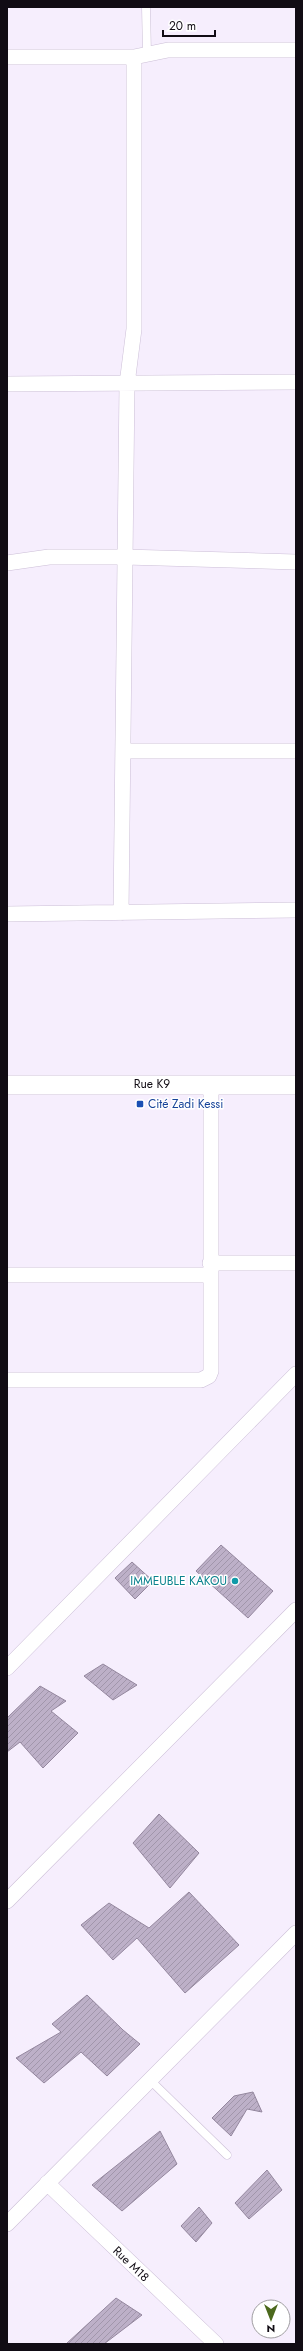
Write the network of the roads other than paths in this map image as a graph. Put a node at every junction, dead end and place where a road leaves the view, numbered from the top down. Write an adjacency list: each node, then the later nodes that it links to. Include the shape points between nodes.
1 (146, 7): 3 (lane)
2 (296, 50): 3 (street, via 168,50)
3 (141, 55): 4 (street); 7 (street, via 134,329)
4 (7, 57)
5 (296, 382): 7 (street)
6 (7, 384): 7 (street)
7 (127, 384): 8 (street)
8 (125, 557): 9 (street); 10 (street, via 49,557); 11 (street)
9 (296, 562)
10 (7, 563)
11 (123, 751): 12 (street); 14 (street)
12 (296, 751)
13 (296, 910): 14 (street)
14 (121, 913): 15 (street)
15 (7, 914)
16 (212, 1084): 17 (street, Rue K9); 18 (street, Rue K9); 20 (street)
17 (7, 1085)
18 (296, 1085)
19 (296, 1263): 20 (street)
20 (210, 1269): 21 (street); 23 (street, via 212,1370 209,1376 201,1380)
21 (7, 1275)
22 (296, 1374): 25 (street)
23 (7, 1380)
24 (296, 1610): 26 (street)
25 (7, 1668)
26 (7, 1901)
27 (296, 1933): 28 (street)
28 (150, 2080): 29 (lane); 30 (street)
29 (226, 2156)
30 (47, 2183): 31 (street); 32 (street, Rue M18)
31 (7, 2224)
32 (216, 2344)

